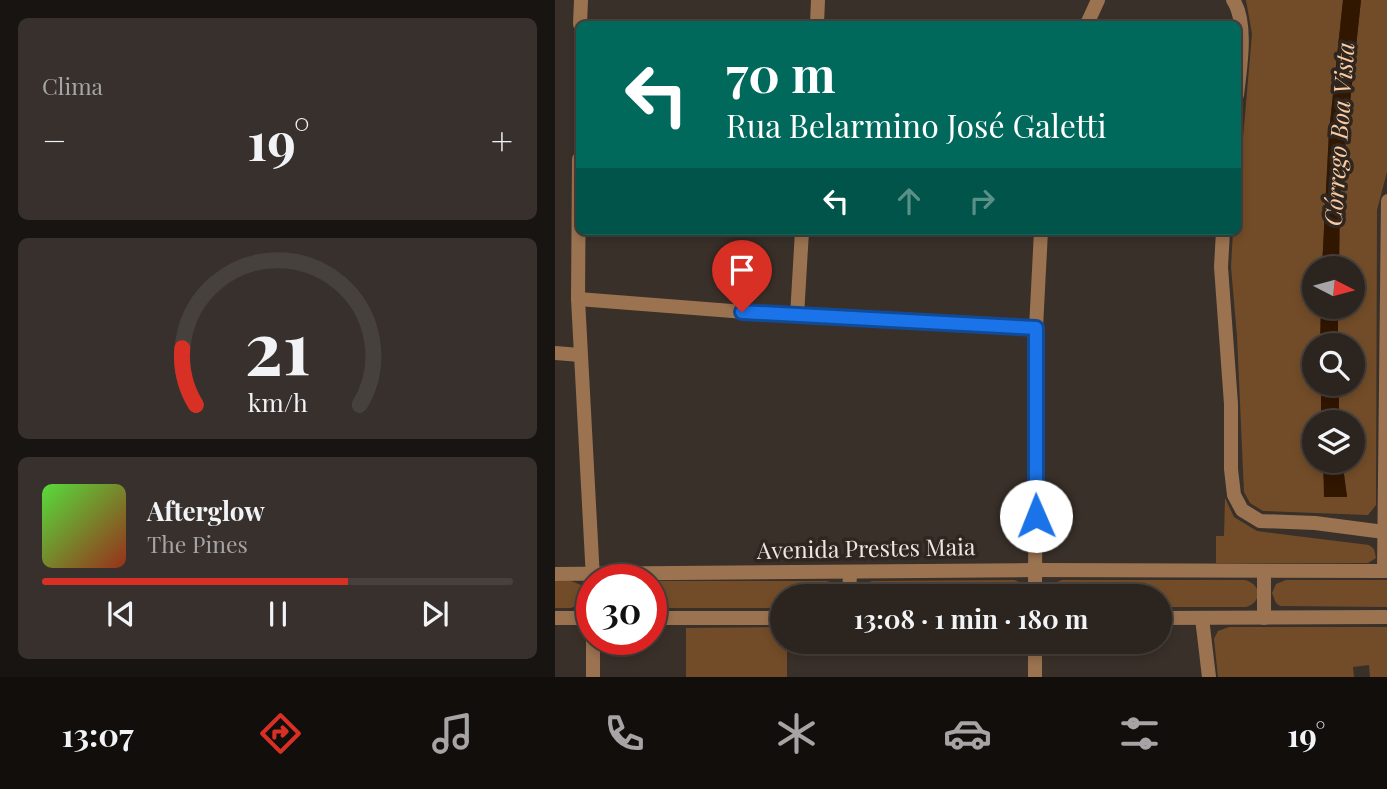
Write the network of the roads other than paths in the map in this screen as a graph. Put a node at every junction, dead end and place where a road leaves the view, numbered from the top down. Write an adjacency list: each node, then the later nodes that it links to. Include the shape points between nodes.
1 (581, 0): 5 (street)
2 (818, 0): 6 (street)
3 (1097, 0): 7 (street)
4 (1233, 0): 8 (street)
5 (581, 21)
6 (817, 21)
7 (1088, 21)
8 (1240, 21)
9 (1241, 28): 10 (street)
10 (1241, 46)
11 (1387, 201): 21 (street)
12 (578, 235): 16 (street)
13 (802, 235): 17 (street)
14 (1041, 235): 18 (street)
15 (1223, 235): 21 (street, via 1231,470 1234,495 1242,510 1260,521)
16 (578, 299): 17 (street); 20 (street)
17 (797, 316): 18 (street)
18 (1036, 328): 23 (street)
19 (555, 353): 20 (street)
20 (580, 355): 22 (street)
21 (1384, 532): 25 (street)
22 (592, 564)
23 (1037, 570): 24 (street, Avenida Prestes Maia); 26 (street, Avenida Prestes Maia); 31 (street)
24 (1264, 571): 25 (street, Avenida Prestes Maia); 39 (street)
25 (1386, 571)
26 (850, 573): 29 (street, Avenida Prestes Maia); 30 (street)
27 (555, 574): 28 (street, Avenida Prestes Maia)
28 (576, 575)
29 (667, 575)
30 (850, 584)
31 (1036, 584)
32 (1387, 617): 39 (street)
33 (555, 618): 34 (street)
34 (576, 618)
35 (667, 618): 36 (street)
36 (770, 618)
37 (1172, 618): 38 (street)
38 (1202, 618): 39 (street); 44 (street)
39 (1264, 618)
40 (1035, 654): 43 (street)
41 (593, 655): 42 (street)
42 (593, 677)
43 (1035, 677)
44 (1209, 677)

